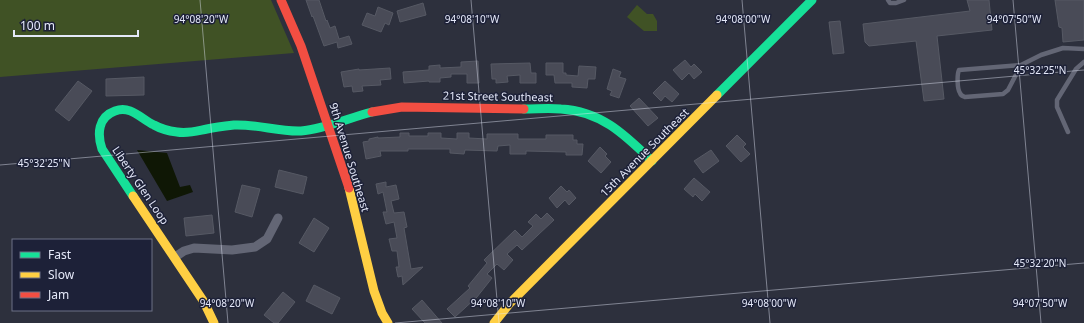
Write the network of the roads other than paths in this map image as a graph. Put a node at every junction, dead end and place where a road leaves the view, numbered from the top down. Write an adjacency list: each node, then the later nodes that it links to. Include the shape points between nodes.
1 (281, 0): 8 (street, 9th Avenue Southeast, via 303,52)
2 (812, 0): 10 (street, 15th Avenue Southeast)
3 (888, 0): 4 (lane, via 890,3)
4 (904, 0)
5 (1084, 49): 7 (lane, via 1063,48)
6 (1084, 62): 9 (lane, via 1076,69 1057,100 1057,107)
7 (1021, 65): 7 (lane, via 958,70 959,92 965,98 1003,94 1008,90)
8 (328, 125): 10 (street, 21st Street Southeast, via 376,111 402,107 576,110 613,125); 12 (street, Liberty Glen Loop, via 298,131 233,126 186,133 160,128 130,111 116,111 105,118 98,135 102,149); 14 (street, 9th Avenue Southeast, via 349,188 374,291)
9 (1068, 132)
10 (652, 161): 15 (street, 15th Avenue Southeast, via 528,285)
11 (278, 218): 12 (street, via 267,239 255,247 232,250 194,248)
12 (175, 257): 13 (street, Liberty Glen Loop)
13 (214, 323)
14 (388, 323)
15 (494, 323)

